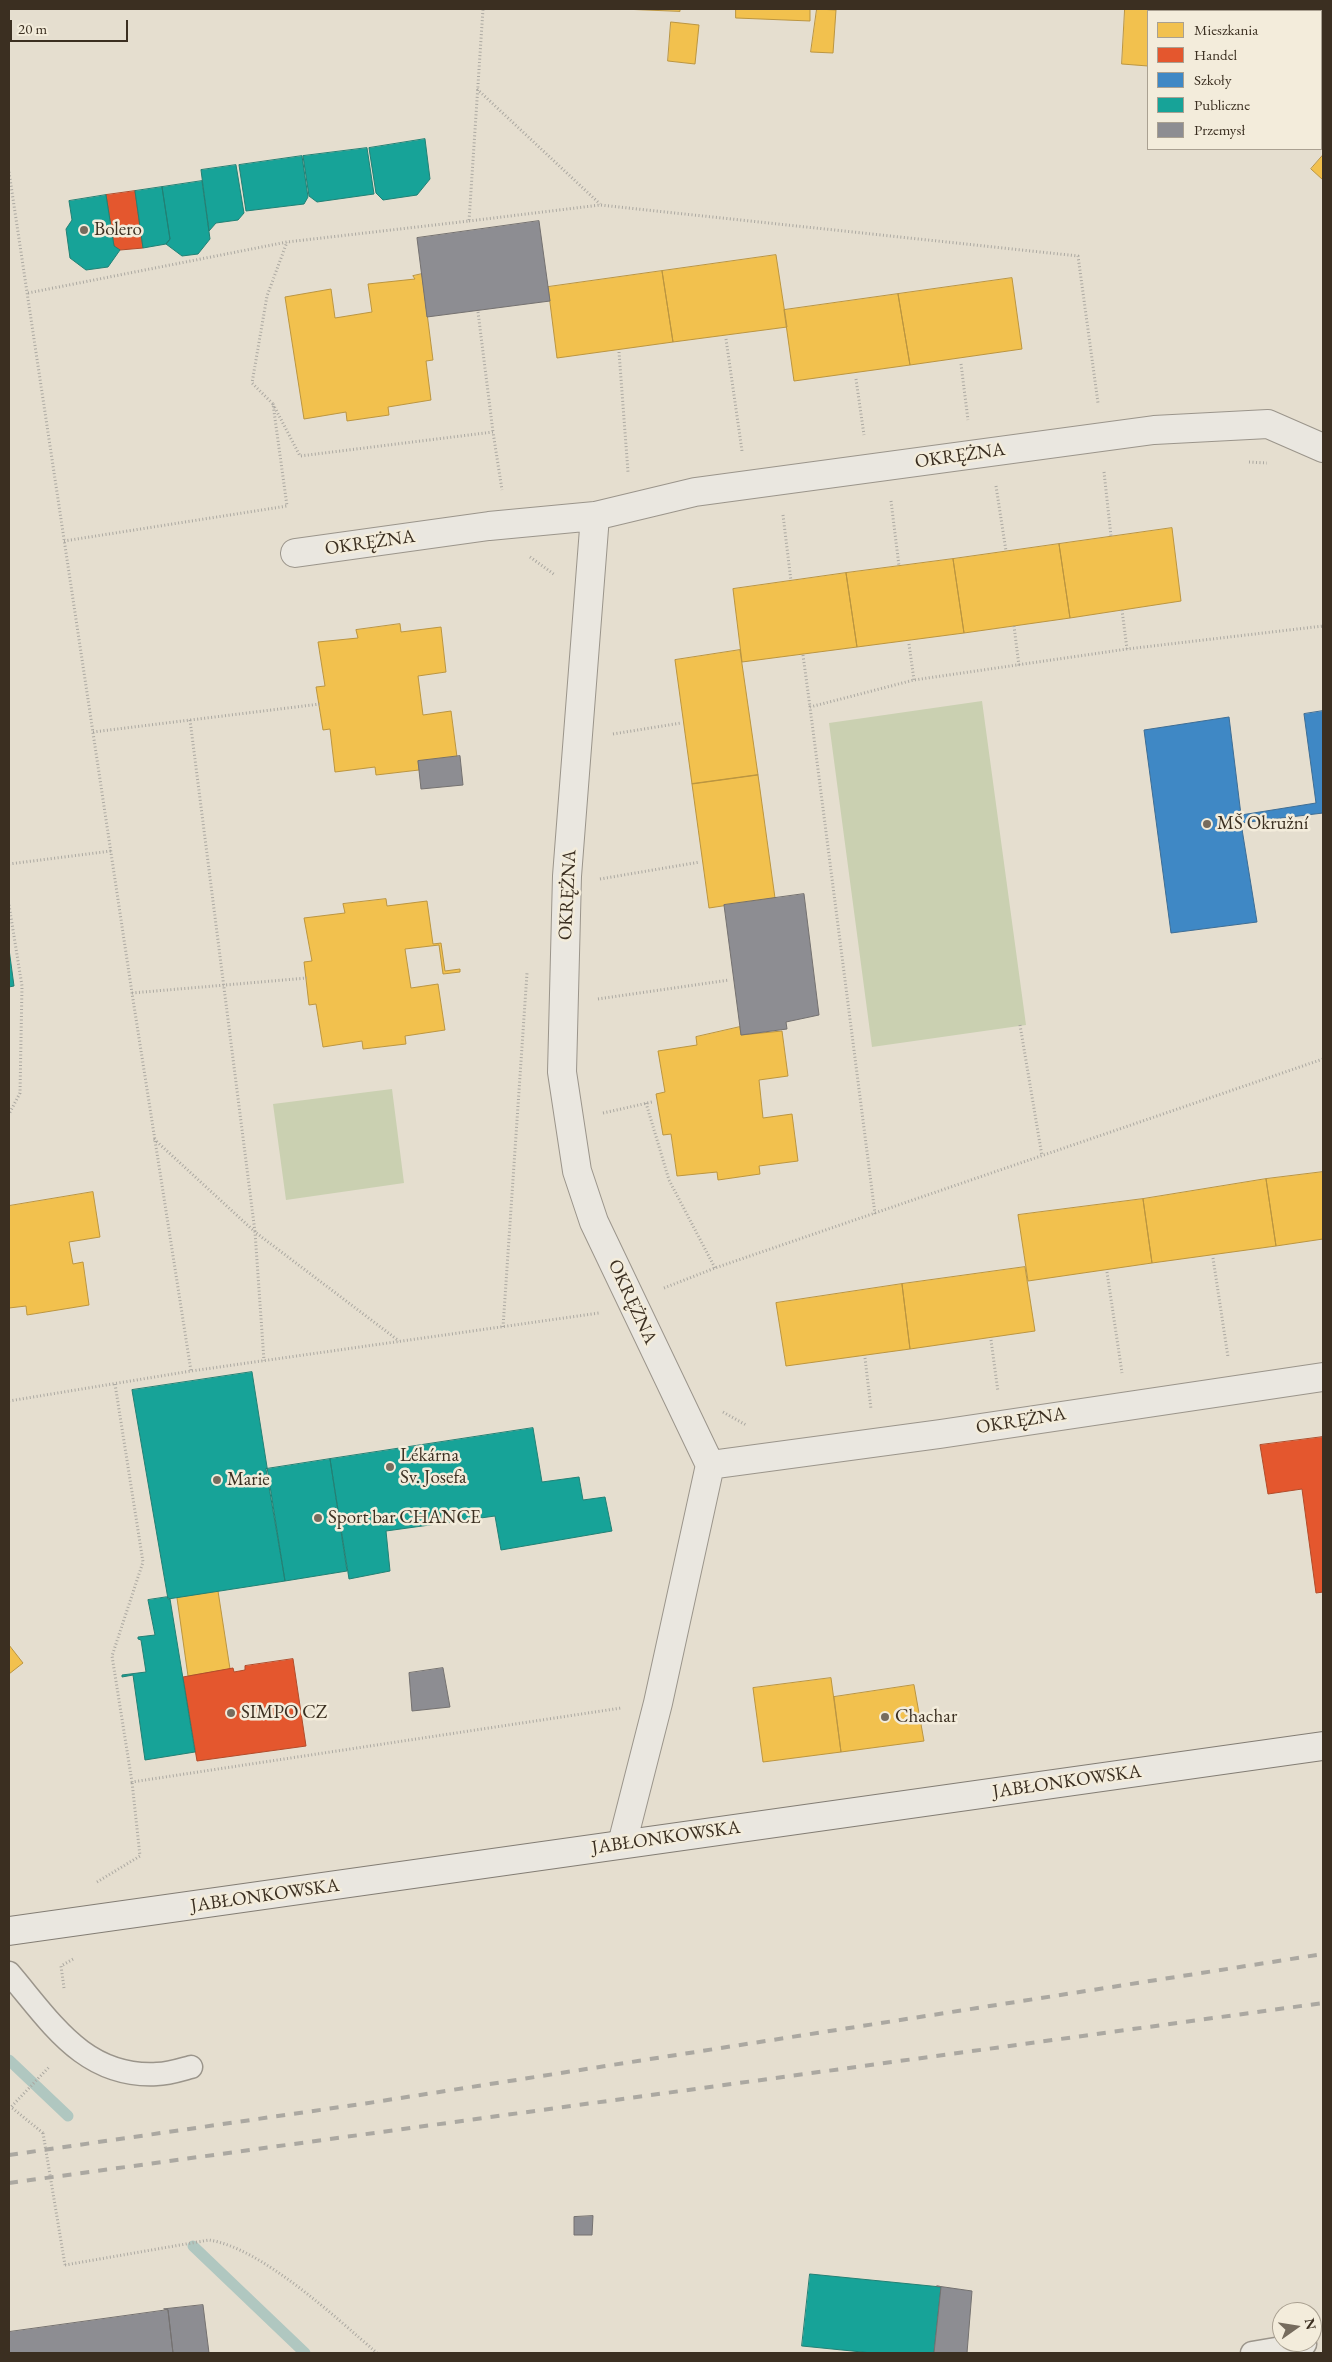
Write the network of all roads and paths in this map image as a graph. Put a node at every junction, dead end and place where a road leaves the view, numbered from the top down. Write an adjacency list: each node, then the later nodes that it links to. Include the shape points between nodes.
1 (482, 9): 2 (path)
2 (477, 89): 5 (path); 6 (path)
3 (9, 172): 4 (path)
4 (11, 198): 8 (path)
5 (600, 205): 6 (path); 17 (path, via 1078,256)
6 (469, 220): 7 (path)
7 (287, 242): 8 (path); 14 (path, via 267,296 252,383)
8 (28, 293): 30 (path)
9 (478, 312): 16 (path)
10 (726, 339): 20 (path)
11 (619, 352): 22 (path)
12 (961, 364): 15 (path)
13 (856, 379): 18 (path)
14 (273, 404): 16 (path, via 300,456); 30 (path, via 287,506)
15 (968, 426)
16 (493, 432): 24 (path, via 502,490)
17 (1103, 436): 19 (street, OKRĘŻNA, via 1268,424); 27 (street, OKRĘŻNA, via 695,492)
18 (865, 440)
19 (1323, 448)
20 (743, 459)
21 (1103, 464): 29 (path)
22 (628, 475)
23 (995, 480): 31 (path)
24 (511, 489)
25 (890, 496): 33 (path)
26 (783, 512): 35 (path)
27 (595, 516): 28 (street, OKRĘŻNA); 49 (street, OKRĘŻNA)
28 (489, 526): 32 (street, OKRĘŻNA); 34 (path)
29 (1112, 536)
30 (64, 541): 48 (path)
31 (1006, 551)
32 (294, 553)
33 (899, 566)
34 (555, 576)
35 (791, 581)
36 (1122, 610): 40 (path)
37 (1014, 626): 42 (path)
38 (1323, 626): 40 (path)
39 (909, 644): 43 (path)
40 (1127, 649): 42 (path)
41 (803, 655): 45 (path)
42 (1020, 666): 43 (path)
43 (914, 680): 45 (path)
44 (320, 704): 46 (path)
45 (810, 707): 69 (path)
46 (190, 720): 48 (path); 58 (path)
47 (681, 724): 49 (path, via 606,735)
48 (93, 732): 50 (path)
49 (580, 735): 53 (street, OKRĘŻNA)
50 (111, 851): 52 (path); 59 (path)
51 (700, 862): 53 (path, via 596,880)
52 (9, 864)
53 (567, 876): 66 (street, OKRĘŻNA, via 562,1072)
54 (9, 905): 65 (path, via 22,986 20,1093)
55 (528, 971): 75 (path)
56 (307, 978): 58 (path)
57 (728, 980): 60 (path)
58 (224, 985): 59 (path); 70 (path)
59 (132, 993): 67 (path)
60 (596, 999)
61 (1020, 1025): 68 (path)
62 (1323, 1059): 68 (path)
63 (652, 1102): 64 (path)
64 (646, 1103): 66 (path); 72 (path, via 669,1180)
65 (9, 1114)
66 (568, 1121): 74 (street, OKRĘŻNA, via 577,1171 594,1222)
67 (154, 1138): 70 (path); 81 (path)
68 (1042, 1156): 69 (path)
69 (875, 1214): 72 (path)
70 (255, 1232): 77 (path); 80 (path)
71 (1213, 1258): 79 (path)
72 (715, 1268): 74 (path, via 655,1292)
73 (1107, 1272): 82 (path)
74 (634, 1308): 75 (path); 92 (street, OKRĘŻNA)
75 (503, 1327): 77 (path)
76 (991, 1340): 86 (path)
77 (399, 1342): 80 (path)
78 (865, 1358): 90 (path)
79 (1228, 1360)
80 (264, 1361): 81 (path)
81 (191, 1371): 84 (path)
82 (1122, 1376)
83 (1323, 1377): 92 (street, OKRĘŻNA, via 940,1434)
84 (115, 1384): 88 (path); 93 (path, via 143,1562 112,1656 132,1782)
85 (1008, 1391): 86 (path)
86 (998, 1392): 87 (path)
87 (989, 1394)
88 (9, 1401)
89 (722, 1411): 91 (path)
90 (872, 1412)
91 (748, 1426)
92 (710, 1464): 93 (street)
93 (658, 1703): 95 (street)
94 (1323, 1746): 95 (street, JABŁONKOWSKA)
95 (622, 1844): 96 (street, JABŁONKOWSKA)
96 (9, 1931)
97 (9, 1973): 99 (lane, via 70,2044 99,2064 128,2072 158,2074)
98 (49, 2067): 101 (path, bridge, via 11,2108 43,2133 64,2265 209,2240 224,2242 255,2258 312,2297)
99 (191, 2067)
100 (1272, 2350): 102 (lane)
101 (377, 2353)
102 (1252, 2353)

